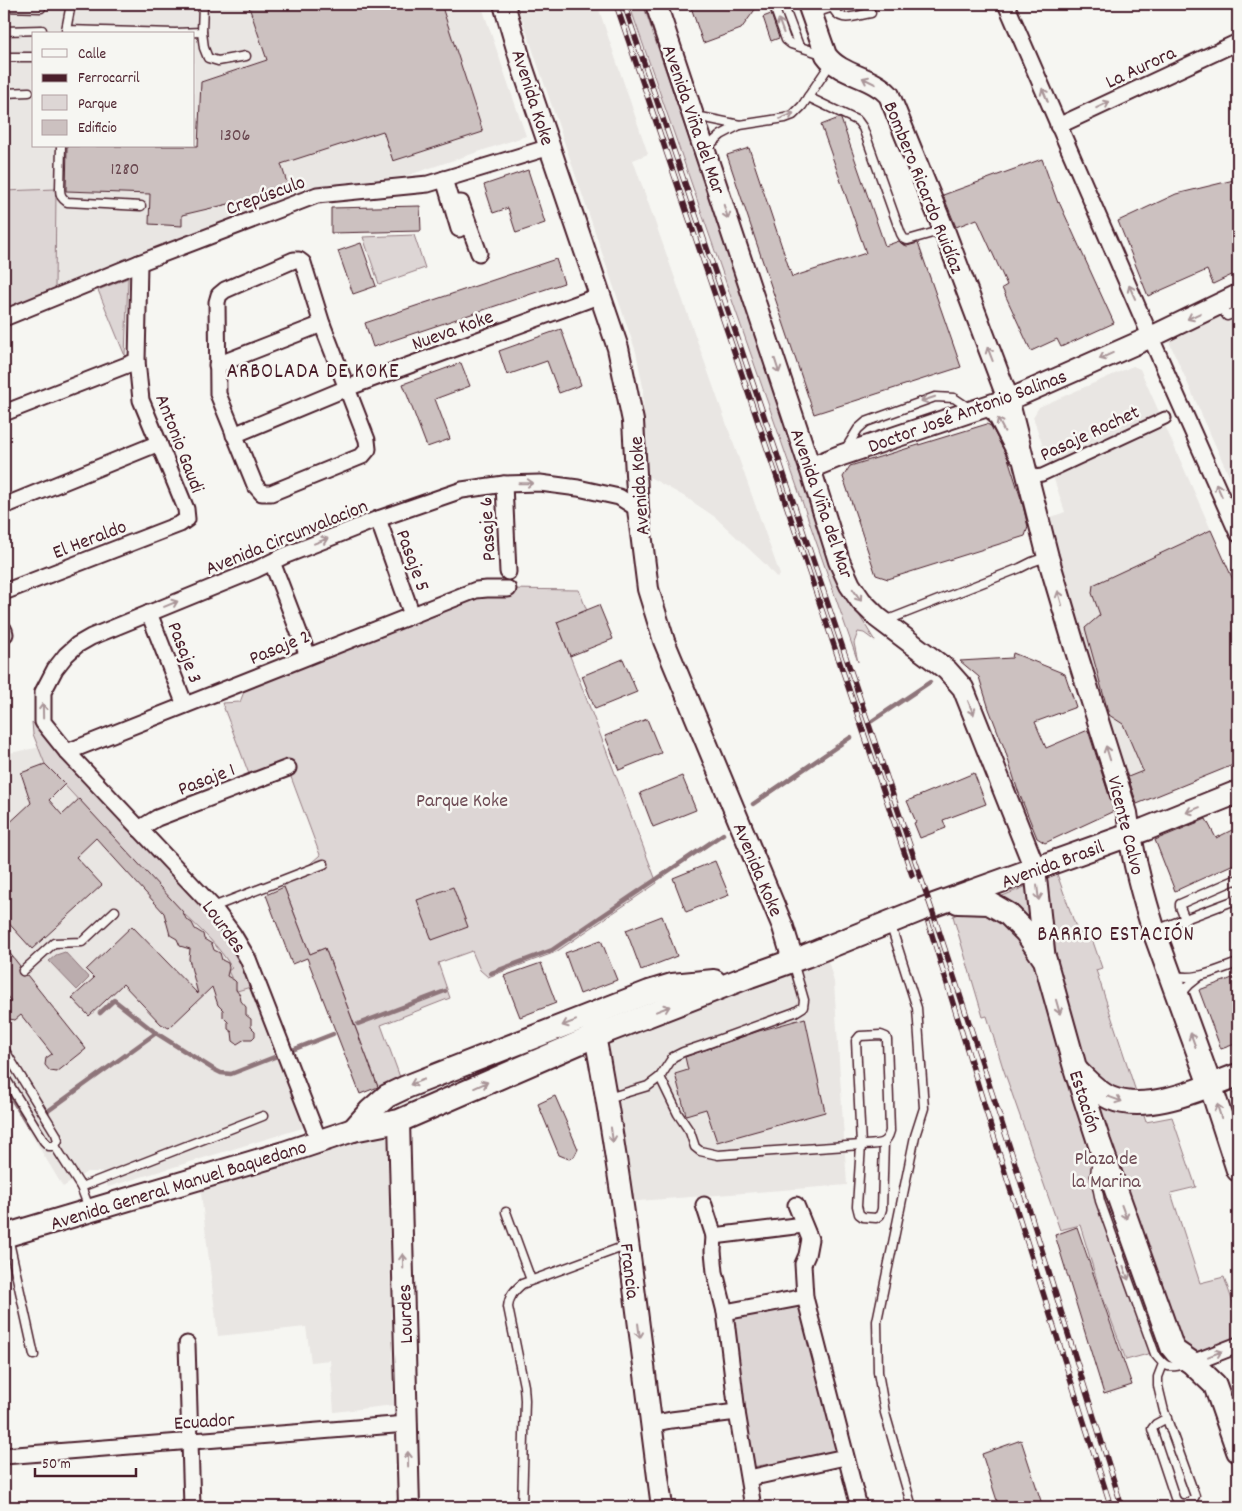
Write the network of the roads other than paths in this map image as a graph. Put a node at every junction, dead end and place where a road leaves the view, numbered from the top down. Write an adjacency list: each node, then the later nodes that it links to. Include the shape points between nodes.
1 (71, 4): 16 (lane)
2 (203, 4): 18 (lane)
3 (504, 4): 31 (street, Avenida Koke)
4 (656, 4): 28 (street, Avenida Viña del Mar)
5 (775, 4): 20 (lane, one-way to 5, via 786,40)
6 (783, 4): 20 (lane)
7 (842, 4): 9 (lane)
8 (1006, 4): 30 (street, one-way to 8)
9 (832, 5): 12 (lane); 13 (lane, via 840,17)
10 (4, 7): 11 (lane)
11 (42, 8)
12 (810, 9): 24 (street)
13 (871, 13)
14 (42, 30): 15 (lane)
15 (4, 31)
16 (65, 32)
17 (195, 32): 18 (lane)
18 (202, 32): 21 (lane, via 208,58 218,62)
19 (1238, 42): 30 (street, La Aurora, one-way to 19)
20 (799, 46): 24 (lane)
21 (246, 56)
22 (4, 57): 23 (lane)
23 (32, 57)
24 (829, 59): 27 (lane); 38 (street, Bombero Ricardo Ruidíaz, one-way to 24, via 889,95 876,84)
25 (29, 92): 26 (lane)
26 (4, 93)
27 (808, 97): 29 (lane, one-way to 27, via 786,118 793,115); 38 (lane, via 858,121 863,128 904,239)
28 (694, 116): 29 (lane); 33 (street, Avenida Viña del Mar)
29 (740, 125): 33 (lane)
30 (1058, 126): 47 (street, one-way to 30)
31 (550, 147): 34 (street, Crepúsculo); 42 (street, Avenida Koke)
32 (61, 148): 36 (lane, via 62,199 67,202)
33 (705, 149): 57 (street, Avenida Viña del Mar, one-way to 57)
34 (444, 179): 35 (street); 40 (street, Crepúsculo, via 420,186 317,195)
35 (451, 203): 37 (street); 39 (street, via 461,203)
36 (141, 206)
37 (459, 229)
38 (944, 230): 51 (street, Bombero Ricardo Ruidíaz, one-way to 38)
39 (479, 253)
40 (139, 263): 45 (street, Crepúsculo); 48 (street, Antonio Gaudi)
41 (1238, 295): 43 (street, Doctor José Antonio Salinas)
42 (601, 296): 50 (street, Nueva Koke); 61 (street, Avenida Koke, via 618,348 633,421)
43 (1219, 304): 44 (lane, via 1227,316); 47 (street, Doctor José Antonio Salinas, one-way to 47)
44 (1238, 312)
45 (4, 318)
46 (322, 324): 49 (street); 49 (street, via 303,263 294,260 219,295); 50 (street)
47 (1151, 337): 51 (street, Doctor José Antonio Salinas, one-way to 51); 64 (street, one-way to 47)
48 (137, 361): 53 (street); 56 (street, Antonio Gaudi, via 141,400)
49 (217, 364): 55 (street, via 218,394)
50 (347, 388): 55 (street, Nueva Koke); 55 (street, via 367,440 368,449 362,456 271,493 262,493 255,485)
51 (1008, 399): 52 (street, Doctor José Antonio Salinas); 58 (street, Vicente Calvo)
52 (979, 409): 57 (street, Doctor José Antonio Salinas, one-way to 57); 58 (street, Vicente Calvo, one-way to 52, via 995,414)
53 (4, 413)
54 (1165, 418): 58 (street, Pasaje Rochet, via 1042,475)
55 (234, 435)
56 (159, 443): 60 (street); 62 (street, Antonio Gaudi, via 186,509)
57 (810, 468): 72 (street, Avenida Viña del Mar, one-way to 72, via 839,561 850,585)
58 (1028, 477): 65 (street, Vicente Calvo)
59 (504, 484): 61 (street, Avenida Circunvalacion, one-way to 61, via 540,483 578,488 619,497); 63 (street, Avenida Circunvalacion, via 462,490); 67 (street, Pasaje 6)
60 (4, 506)
61 (638, 509): 90 (street, Avenida Koke, via 648,589 664,641 783,927)
62 (187, 519): 69 (street, El Heraldo)
63 (378, 519): 66 (street, Avenida Circunvalacion, one-way to 63); 71 (street, Pasaje 5)
64 (1238, 534)
65 (1048, 557): 72 (lane); 79 (street, Vicente Calvo, one-way to 65)
66 (272, 562): 70 (street, Avenida Circunvalacion, one-way to 66); 73 (street)
67 (508, 572)
68 (508, 589): 71 (street, Pasaje 2, via 476,590)
69 (4, 592)
70 (149, 613): 74 (street, Pasaje 3); 75 (street, Avenida Circunvalacion, one-way to 70, via 44,722 43,692 55,669 84,641)
71 (412, 615): 73 (street, Pasaje 2)
72 (882, 622): 81 (street, Avenida Viña del Mar, one-way to 81, via 947,670 963,688)
73 (308, 656): 74 (street, Pasaje 2)
74 (186, 705): 75 (street, Pasaje 2)
75 (67, 752): 78 (street, Lourdes)
76 (288, 768): 78 (street, Pasaje 1, via 157,818)
77 (1238, 792): 79 (main road, Avenida Brasil, one-way to 79)
78 (139, 828): 84 (street, Lourdes)
79 (1130, 834): 81 (main road, Avenida Brasil); 89 (main road, Vicente Calvo)
80 (324, 864): 84 (lane)
81 (1034, 869): 85 (main road, Avenida Brasil); 91 (street, Avenida Viña del Mar, one-way to 91)
82 (1238, 881): 87 (lane, via 1180,904)
83 (1238, 899): 87 (lane)
84 (213, 907): 110 (street, Lourdes, via 248,959)
85 (920, 910): 88 (main road, Avenida General Manuel Baquedano); 91 (main road, Estación, via 956,902 989,903 1008,914 1026,932)
86 (115, 911): 93 (lane, via 82,942 54,943)
87 (1184, 919): 89 (lane)
88 (889, 921): 90 (main road, Avenida General Manuel Baquedano); 148 (lane, via 917,1008 924,1108 915,1136 877,1321 878,1372 885,1413)
89 (1154, 931): 94 (main road, Vicente Calvo)
90 (793, 960): 95 (main road, Avenida General Manuel Baquedano); 104 (lane, via 804,1000 802,1007 683,1052 673,1057)
91 (1045, 960): 101 (main road, Estación, one-way to 101)
92 (1238, 963): 96 (lane)
93 (23, 971)
94 (1169, 974): 96 (lane, via 1186,978); 98 (main road, Vicente Calvo)
95 (750, 976): 97 (main road, Avenida General Manuel Baquedano, via 672,985); 99 (main road, Avenida General Manuel Baquedano, one-way to 95)
96 (1201, 976): 98 (lane)
97 (648, 992): 99 (street, Avenida General Manuel Baquedano, via 634,1006 605,1017 595,1027); 109 (main road, Avenida General Manuel Baquedano, one-way to 109, via 393,1092)
98 (1178, 997): 105 (main road, Vicente Calvo, one-way to 98)
99 (595, 1036): 106 (street, Francia); 108 (main road, Avenida General Manuel Baquedano, one-way to 99)
100 (4, 1049): 114 (lane, via 56,1134)
101 (1076, 1071): 105 (main road, one-way to 105, via 1110,1098 1127,1103 1152,1103); 112 (main road, Estación)
102 (4, 1076): 114 (lane, via 44,1141)
103 (1238, 1076): 105 (main road)
104 (660, 1077): 106 (lane, via 648,1086); 113 (lane, via 700,1152 718,1155)
105 (1210, 1086): 115 (main road, Vicente Calvo, one-way to 105)
106 (607, 1098): 124 (street, Francia, one-way to 124)
107 (262, 1116): 116 (lane)
108 (399, 1120): 109 (main road, Avenida General Manuel Baquedano); 135 (street, Lourdes, one-way to 108)
109 (352, 1130): 110 (main road, Avenida General Manuel Baquedano)
110 (319, 1141): 119 (main road, Avenida General Manuel Baquedano)
111 (884, 1142): 113 (lane); 113 (lane, via 882,1209 876,1218 863,1217 857,1206); 113 (lane, via 890,1131 888,1040 881,1035 860,1036 856,1041)
112 (1099, 1142): 131 (main road, Estación, one-way to 131, via 1172,1347); 132 (lane, one-way to 132, via 1095,1176 1100,1201 1155,1354)
113 (861, 1145)
114 (55, 1146): 116 (lane)
115 (1238, 1170)
116 (81, 1187): 119 (lane)
117 (704, 1204): 123 (street)
118 (796, 1205): 121 (street)
119 (91, 1211): 122 (main road, Avenida General Manuel Baquedano)
120 (506, 1212): 125 (lane)
121 (803, 1225): 123 (street); 126 (street, via 810,1239 803,1264)
122 (6, 1236): 130 (lane)
123 (714, 1236): 127 (street, via 715,1272)
124 (628, 1245): 125 (lane); 136 (street, Francia, one-way to 136)
125 (532, 1280): 144 (lane, via 513,1291 508,1307 526,1400)
126 (805, 1298): 127 (street); 140 (street)
127 (725, 1312): 133 (street)
128 (187, 1344): 137 (street)
129 (1238, 1345): 131 (street, one-way to 129)
130 (34, 1355)
131 (1192, 1363): 132 (lane, via 1174,1367); 138 (main road, Estación, via 1215,1385)
132 (1163, 1364): 134 (lane, via 1158,1386)
133 (737, 1412): 136 (street); 141 (street)
134 (1167, 1418): 134 (lane, via 1152,1428 1175,1498 1180,1504 1185,1504 1195,1496)
135 (407, 1424): 137 (street, Ecuador); 143 (street, Lourdes, one-way to 135)
136 (651, 1424): 145 (street, Francia)
137 (190, 1441): 139 (street, Ecuador); 142 (street)
138 (1238, 1451)
139 (4, 1456)
140 (845, 1457): 141 (street); 147 (street)
141 (749, 1478): 146 (street)
142 (192, 1507)
143 (410, 1507)
144 (522, 1507)
145 (662, 1507)
146 (753, 1507)
147 (859, 1507)
148 (912, 1507)

